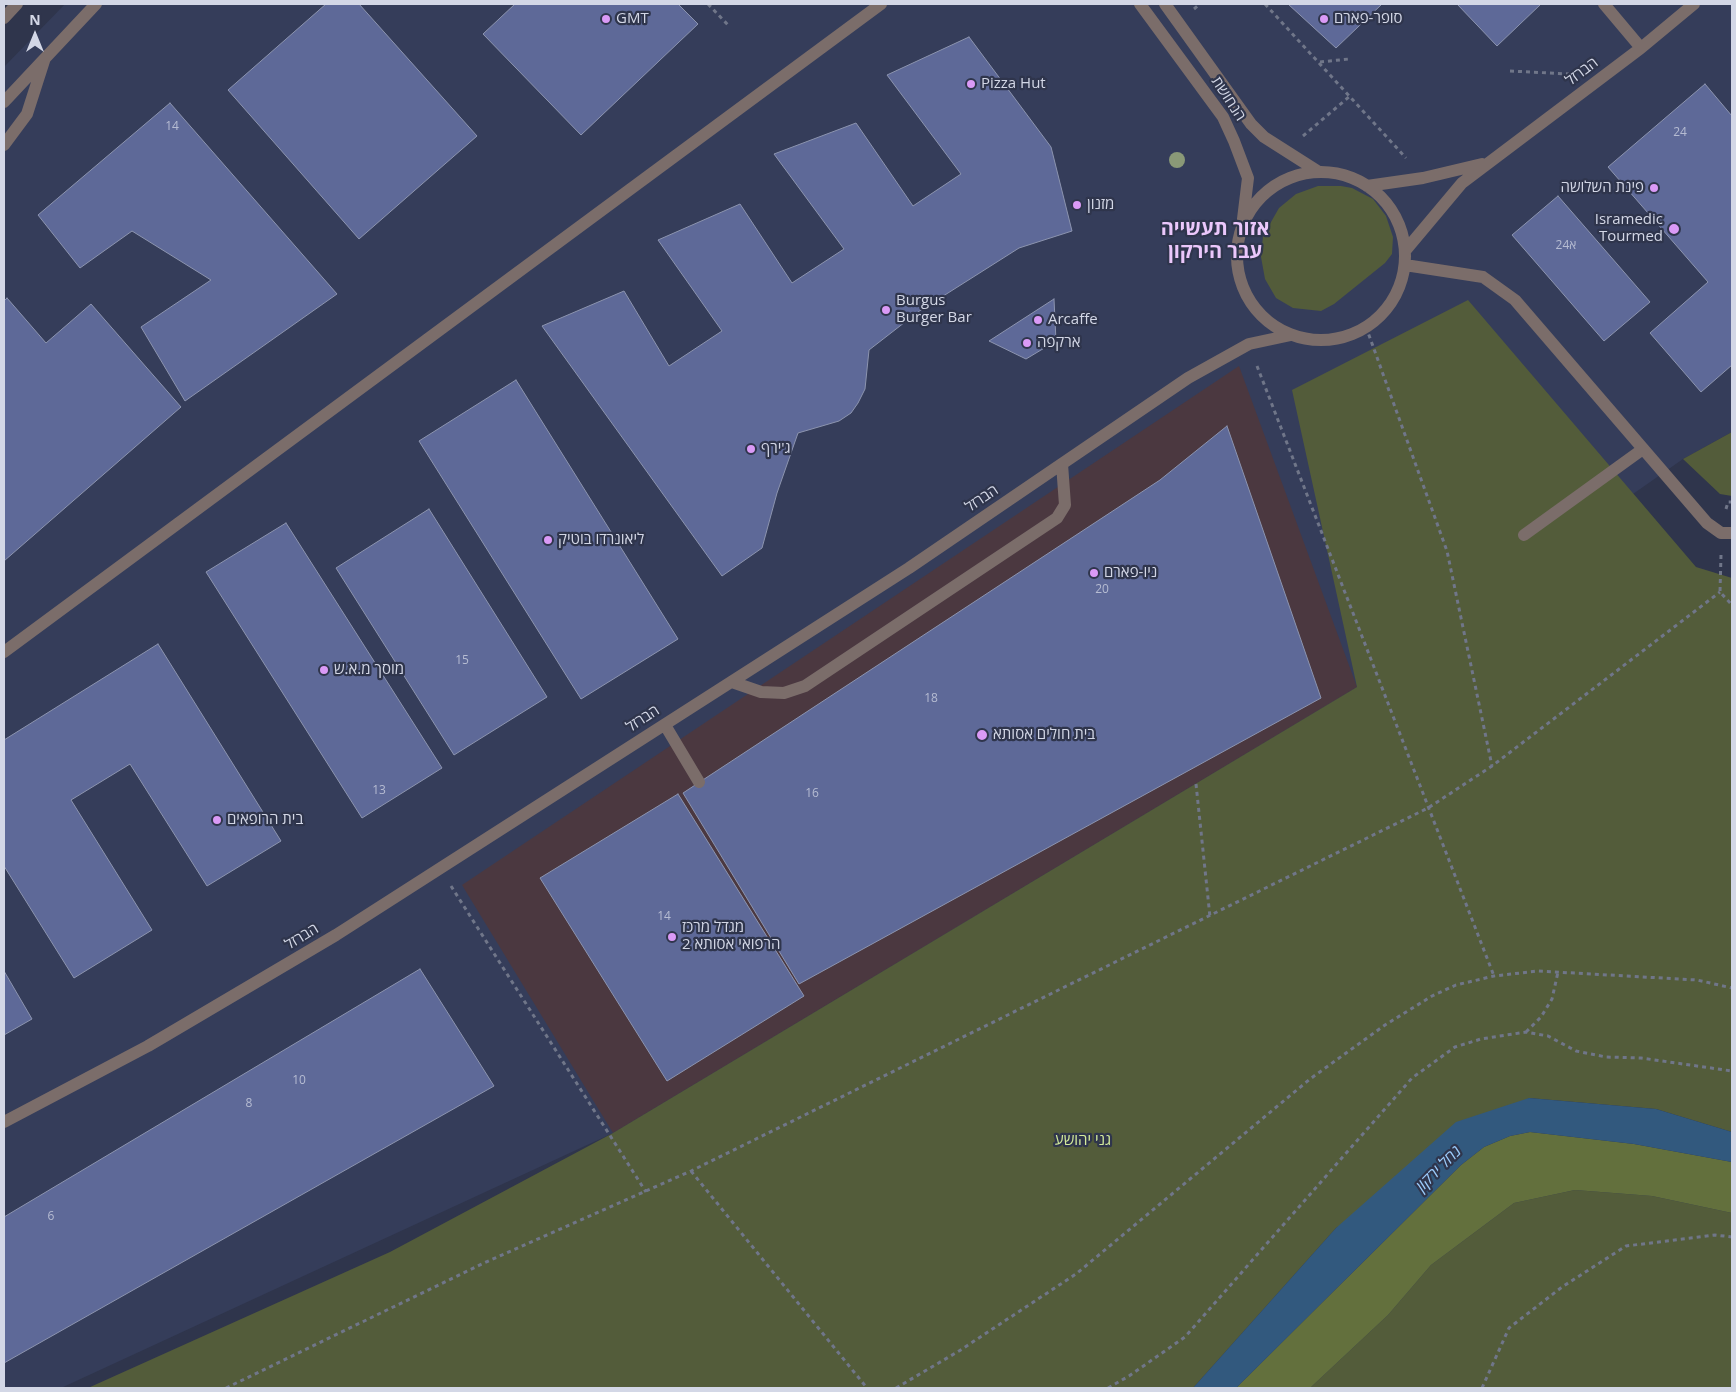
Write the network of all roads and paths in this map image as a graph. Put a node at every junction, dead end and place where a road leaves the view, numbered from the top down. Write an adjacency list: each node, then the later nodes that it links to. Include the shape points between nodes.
1 (17, 4): 10 (street)
2 (96, 4): 13 (street)
3 (708, 4): 11 (path)
4 (881, 4): 36 (street)
5 (1140, 4): 24 (street, הנחושת, via 1223,117 1234,140 1248,178)
6 (1165, 4): 21 (street, הנחושת, via 1264,138)
7 (1265, 4): 15 (path)
8 (1604, 4): 12 (street)
9 (1694, 4): 12 (street, הברזל)
10 (4, 18)
11 (729, 26)
12 (1641, 48): 17 (street, הברזל)
13 (44, 59): 18 (street); 19 (street, via 28,114)
14 (1349, 59): 15 (path)
15 (1319, 62): 22 (path)
16 (1510, 71): 17 (path)
17 (1604, 76): 20 (street, הברזל)
18 (4, 102)
19 (4, 145)
20 (1487, 163): 22 (street, הברזל); 25 (street, הברזל, via 1462,183)
21 (1319, 172): 23 (street, via 1344,175); 24 (street, via 1291,178 1267,192 1248,213)
22 (1423, 178): 23 (street, הברזל)
23 (1367, 186): 25 (street, via 1394,214)
24 (1242, 226): 28 (street, via 1237,252 1239,278 1244,290 1258,312)
25 (1404, 251): 26 (street)
26 (1404, 265): 27 (street, via 1396,294); 30 (street, via 1483,277 1515,300)
27 (1366, 327): 28 (street, via 1328,339); 39 (path, via 1447,551)
28 (1291, 335): 29 (street, הברזל)
29 (1249, 344): 31 (street, הברזל, via 1188,378); 42 (path)
30 (1644, 449): 32 (street, via 1707,523); 33 (street)
31 (1062, 464): 37 (street, הברזל); 37 (street, via 1065,505 1057,518 813,681 784,693 761,692)
32 (1727, 533): 34 (path)
33 (1524, 534)
34 (1720, 592): 35 (path); 39 (path)
35 (1732, 604)
36 (4, 652)
37 (732, 682): 38 (street, הברזל)
38 (664, 725): 40 (street); 43 (street, הברזל)
39 (1492, 766): 42 (path)
40 (699, 782)
41 (1196, 784): 44 (path)
42 (1428, 808): 44 (path); 46 (path)
43 (440, 869): 50 (street, הברזל, via 336,935 148,1046); 52 (path)
44 (1210, 917): 51 (path)
45 (1558, 972): 46 (path); 47 (path, via 1697,980); 48 (path, via 1552,999)
46 (1494, 976): 56 (path, via 1456,985 1385,1025 1284,1100 1076,1274)
47 (1732, 988)
48 (1526, 1032): 49 (path, via 1548,1036 1576,1051 1606,1057 1641,1058); 57 (path, via 1455,1047 1412,1078 1185,1337)
49 (1732, 1071)
50 (4, 1122)
51 (691, 1171): 52 (path); 55 (path)
52 (646, 1192): 54 (path, via 484,1262)
53 (1732, 1237): 58 (path, via 1715,1235 1626,1246 1562,1287 1509,1328)
54 (226, 1388)
55 (867, 1388)
56 (896, 1388)
57 (1108, 1388)
58 (1482, 1388)

